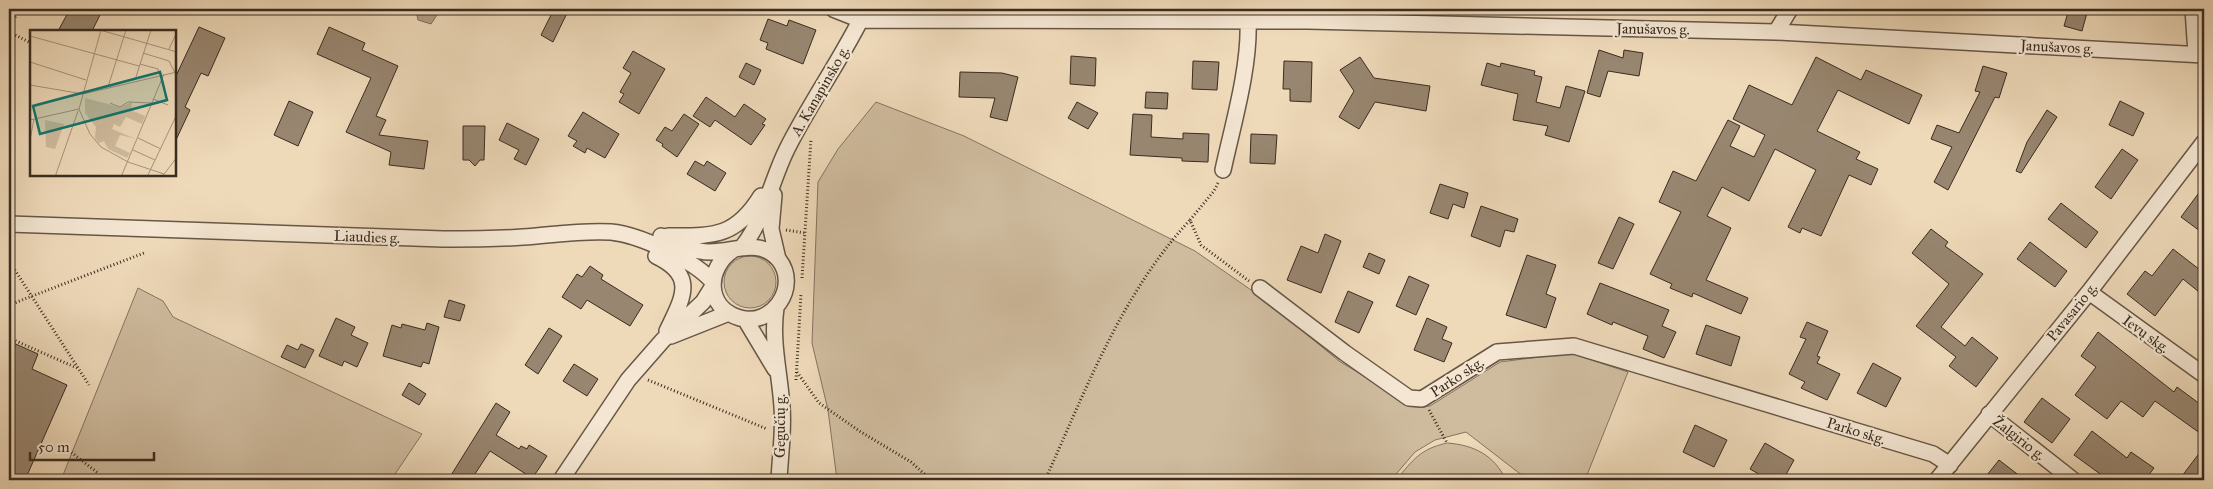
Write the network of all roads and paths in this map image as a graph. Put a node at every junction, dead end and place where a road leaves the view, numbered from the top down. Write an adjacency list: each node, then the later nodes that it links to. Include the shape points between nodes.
1 (19, 9): 8 (path)
2 (833, 9): 5 (street, Janušavos g.)
3 (1790, 9): 9 (street)
4 (2193, 9): 11 (street)
5 (863, 14): 7 (street, Janušavos g.); 14 (street, A. Kanapinsko g.)
6 (1312, 15): 7 (street, Janušavos g.); 9 (street, Janušavos g.)
7 (1248, 21): 13 (street, via 1241,84)
8 (9, 31): 10 (path)
9 (1776, 32): 11 (street, Janušavos g.)
10 (30, 42)
11 (2200, 55)
12 (2204, 142): 25 (street, Pavasario g.)
13 (1224, 170): 15 (path, via 1214,191)
14 (776, 174): 18 (street, via 756,206 738,226 702,236); 19 (street, via 757,225); 21 (street, via 771,229)
15 (1190, 220): 24 (path, via 1201,245); 49 (path, via 1140,283 1117,322)
16 (9, 224): 17 (street, Liaudies g., via 443,239)
17 (614, 232): 18 (street); 23 (street, Liaudies g., via 676,256 703,271); 32 (street, via 674,266 682,278 684,290 680,305)
18 (660, 236): 19 (street, via 699,251 715,253)
19 (738, 248): 21 (street, via 764,249); 23 (street, via 718,263)
20 (144, 253): 26 (path)
21 (778, 259): 28 (street, via 786,275 786,287)
22 (9, 261): 26 (path)
23 (713, 284): 29 (street, via 715,297); 32 (street, via 703,302)
24 (1260, 288): 39 (street, Parko skg., via 1409,398)
25 (2089, 292): 37 (street, Ievų skg.); 40 (street, Pavasario g.)
26 (32, 296): 27 (path); 33 (path)
27 (9, 305)
28 (776, 308): 30 (street, via 756,319); 35 (street, Gegučių g.)
29 (729, 313): 30 (street); 32 (street)
30 (745, 319): 35 (street)
31 (9, 338): 33 (path)
32 (663, 340): 34 (street)
33 (78, 369): 38 (path)
34 (636, 371): 41 (path, via 650,382); 46 (street)
35 (777, 372): 41 (street, Gegučių g., via 783,410)
36 (796, 372): 48 (path, via 819,403 911,462)
37 (2204, 375)
38 (89, 385)
39 (1422, 399): 42 (path); 44 (street, Parko skg., via 1497,352 1574,346 1933,454)
40 (1989, 414): 44 (street, Pavasario g.); 51 (street, Žalgirio g.)
41 (781, 432): 47 (street, Gegučių g.)
42 (1447, 443)
43 (63, 446): 45 (path, via 98,473)
44 (1950, 465): 50 (street, Pavasario g.)
45 (97, 480)
46 (561, 480)
47 (779, 480)
48 (930, 480)
49 (1045, 480)
50 (1937, 480)
51 (2073, 480)

